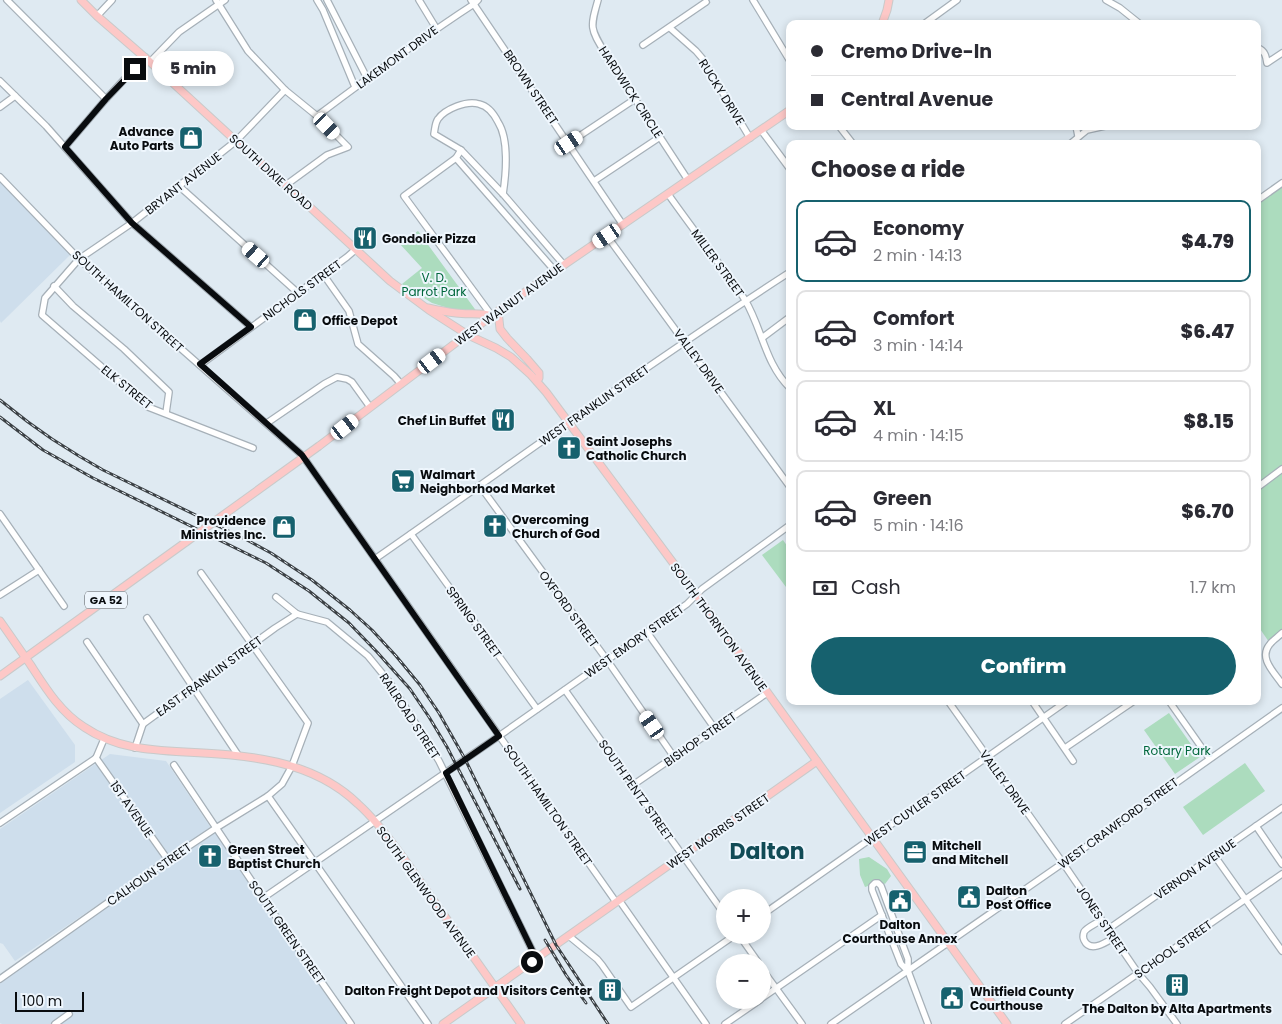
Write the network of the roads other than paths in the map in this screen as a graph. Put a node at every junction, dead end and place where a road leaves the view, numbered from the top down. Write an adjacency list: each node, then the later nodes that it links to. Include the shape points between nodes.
1 (6, 0): 32 (street)
2 (81, 0): 16 (main road, SOUTH DIXIE ROAD)
3 (112, 0): 16 (street)
4 (225, 0): 14 (street)
5 (316, 0): 29 (street)
6 (327, 0): 27 (street)
7 (420, 0): 20 (street)
8 (598, 0): 33 (street, HARDWICK CIRCLE, via 592,26 594,33)
9 (753, 0): 25 (street)
10 (889, 0): 17 (main road)
11 (957, 0): 18 (street)
12 (1106, 0): 19 (street)
13 (474, 1): 20 (street, LAKEMONT DRIVE); 47 (street, BROWN STREET)
14 (217, 2): 26 (street); 30 (street, via 248,51)
15 (706, 2): 21 (street)
16 (97, 16): 26 (main road, SOUTH DIXIE ROAD)
17 (883, 20)
18 (932, 20)
19 (1135, 20)
20 (436, 28): 27 (street, LAKEMONT DRIVE)
21 (670, 28): 22 (street); 43 (street, RUCKY DRIVE, via 702,58)
22 (643, 45)
23 (1261, 49): 24 (street, via 1267,63)
24 (1282, 53)
25 (786, 54)
26 (148, 59): 32 (street); 46 (main road, SOUTH DIXIE ROAD)
27 (367, 78): 29 (street, LAKEMONT DRIVE)
28 (0, 81): 31 (street)
29 (355, 87): 36 (street, LAKEMONT DRIVE)
30 (285, 90): 36 (street); 46 (street, BRYANT AVENUE)
31 (15, 96): 34 (street); 48 (street)
32 (106, 99): 48 (street)
33 (635, 99): 42 (street, HARDWICK CIRCLE); 47 (street)
34 (0, 107)
35 (786, 113): 37 (main road, WEST WALNUT AVENUE / GA 52)
36 (317, 116): 56 (street, via 348,147 327,155)
37 (761, 130): 43 (main road, WEST WALNUT AVENUE / GA 52); 51 (street)
38 (841, 130): 44 (street)
39 (1077, 130): 41 (street)
40 (1087, 130): 41 (street)
41 (1078, 136): 45 (street)
42 (660, 137): 53 (street, HARDWICK CIRCLE); 54 (street)
43 (750, 138): 53 (main road, WEST WALNUT AVENUE / GA 52)
44 (850, 140)
45 (1074, 140)
46 (236, 141): 56 (main road, SOUTH DIXIE ROAD); 57 (street, BRYANT AVENUE)
47 (569, 143): 54 (street, BROWN STREET)
48 (65, 147): 61 (street)
49 (461, 150): 50 (street); 58 (street); 58 (street, via 434,134 436,121 451,108 478,103 489,109 505,138)
50 (456, 158): 67 (street); 74 (street, via 404,196)
51 (786, 164)
52 (0, 176): 65 (street, SOUTH HAMILTON STREET)
53 (688, 180): 59 (main road, WEST WALNUT AVENUE / GA 52)
54 (594, 181): 62 (street, BROWN STREET)
55 (1282, 183): 60 (street)
56 (286, 185): 64 (main road, SOUTH DIXIE ROAD)
57 (179, 186): 61 (street, BRYANT AVENUE); 71 (street)
58 (503, 194): 66 (street)
59 (668, 194): 62 (main road, WEST WALNUT AVENUE / GA 52); 72 (street, MILLER STREET)
60 (1261, 198)
61 (132, 223): 65 (street, BRYANT AVENUE); 77 (street)
62 (623, 225): 63 (main road, WEST WALNUT AVENUE / GA 52)
63 (607, 236): 66 (main road, WEST WALNUT AVENUE / GA 52); 80 (street, VALLEY DRIVE)
64 (355, 250): 68 (street, NICHOLS STREET); 73 (main road, SOUTH DIXIE ROAD)
65 (79, 260): 70 (street, BRYANT AVENUE); 81 (street, SOUTH HAMILTON STREET)
66 (564, 265): 67 (main road, WEST WALNUT AVENUE / GA 52)
67 (555, 271): 74 (main road, WEST WALNUT AVENUE / GA 52)
68 (323, 274): 71 (street, NICHOLS STREET); 83 (street, via 349,311 358,344)
69 (786, 275): 72 (street, WEST FRANKLIN STREET)
70 (54, 286): 75 (street, BRYANT AVENUE, via 45,298); 86 (street, via 169,392)
71 (298, 292): 77 (street, NICHOLS STREET)
72 (746, 300): 79 (street, MILLER STREET); 80 (street, WEST FRANKLIN STREET)
73 (424, 307): 74 (main road, via 455,313); 78 (main road, SOUTH DIXIE ROAD)
74 (495, 314): 78 (main road, WEST WALNUT AVENUE / GA 52); 82 (main road, via 500,329 539,373)
75 (42, 315): 86 (street, ELK STREET, via 148,407)
76 (786, 320): 79 (street)
77 (251, 327): 81 (street, NICHOLS STREET)
78 (468, 335): 82 (main road, SOUTH THORNTON AVENUE, via 511,357); 83 (main road, WEST WALNUT AVENUE / GA 52)
79 (762, 338): 84 (street, MILLER STREET, via 776,372)
80 (684, 341): 87 (street, WEST FRANKLIN STREET); 91 (street, VALLEY DRIVE)
81 (200, 364): 88 (street, SOUTH HAMILTON STREET)
82 (537, 381): 87 (main road, SOUTH THORNTON AVENUE)
83 (401, 384): 85 (main road, WEST WALNUT AVENUE / GA 52)
84 (786, 385)
85 (370, 407): 88 (street, via 352,382 337,377); 111 (main road, WEST WALNUT AVENUE / GA 52, bridge)
86 (166, 413): 89 (street, ELK STREET)
87 (568, 422): 93 (street, WEST FRANKLIN STREET); 100 (main road, SOUTH THORNTON AVENUE)
88 (267, 423): 97 (street, SOUTH HAMILTON STREET, via 302,455)
89 (253, 448)
90 (1282, 469): 92 (street)
91 (786, 481)
92 (1261, 485)
93 (480, 486): 96 (street, WEST FRANKLIN STREET); 112 (street, OXFORD STREET)
94 (0, 514): 98 (street)
95 (786, 528): 100 (street, WEST EMORY STREET)
96 (411, 534): 97 (street, WEST FRANKLIN STREET); 124 (street, SPRING STREET)
97 (375, 559): 128 (street, SOUTH HAMILTON STREET)
98 (39, 570): 101 (street); 103 (street)
99 (201, 573): 110 (street)
100 (696, 595): 107 (street, WEST EMORY STREET); 117 (main road, SOUTH THORNTON AVENUE)
101 (0, 596)
102 (276, 596): 104 (street, RAILROAD STREET)
103 (64, 606)
104 (298, 614): 110 (street, EAST FRANKLIN STREET); 141 (street, RAILROAD STREET, via 327,622 368,656 391,684)
105 (147, 618): 115 (street)
106 (0, 621): 111 (main road, SOUTH GLENWOOD AVENUE)
107 (647, 632): 112 (street, WEST EMORY STREET); 127 (street)
108 (1282, 633): 114 (street, via 1264,653)
109 (86, 642): 126 (street)
110 (252, 644): 115 (street, EAST FRANKLIN STREET); 140 (street, CALHOUN STREET, via 308,723)
111 (26, 658): 113 (main road, GA 52); 129 (main road, SOUTH GLENWOOD AVENUE, via 64,711)
112 (607, 660): 116 (street, WEST EMORY STREET); 133 (street, OXFORD STREET)
113 (0, 676)
114 (1282, 684)
115 (194, 687): 126 (street, EAST FRANKLIN STREET); 132 (street)
116 (565, 690): 124 (street, WEST EMORY STREET); 142 (street, SOUTH PENTZ STREET)
117 (767, 693): 127 (street, BISHOP STREET); 137 (main road, SOUTH THORNTON AVENUE)
118 (951, 705): 135 (street, VALLEY DRIVE)
119 (1035, 705): 125 (street)
120 (1062, 705): 125 (street, WEST CUYLER STREET)
121 (1128, 705): 131 (street)
122 (1172, 705): 136 (street)
123 (1282, 708): 136 (street, WEST CRAWFORD STREET)
124 (537, 709): 128 (street, WEST EMORY STREET)
125 (1044, 718): 131 (street); 135 (street, WEST CUYLER STREET)
126 (143, 724): 130 (street, EAST FRANKLIN STREET)
127 (715, 729): 133 (street, BISHOP STREET)
128 (499, 736): 141 (street, WEST EMORY STREET); 159 (street, SOUTH HAMILTON STREET)
129 (104, 738): 130 (main road, SOUTH GLENWOOD AVENUE); 134 (street)
130 (135, 748): 132 (main road, SOUTH GLENWOOD AVENUE)
131 (1065, 748): 138 (street)
132 (238, 755): 140 (main road, SOUTH GLENWOOD AVENUE)
133 (674, 757): 142 (street, BISHOP STREET)
134 (96, 758): 146 (street); 152 (street, 1ST AVENUE)
135 (987, 758): 149 (street, WEST CUYLER STREET); 154 (street, VALLEY DRIVE)
136 (1209, 758): 154 (street, WEST CRAWFORD STREET)
137 (816, 761): 149 (main road, SOUTH THORNTON AVENUE); 151 (main road, WEST MORRIS STREET)
138 (1073, 761)
139 (174, 765): 148 (street, SOUTH GREEN STREET)
140 (292, 766): 143 (street, CALHOUN STREET, via 282,784); 145 (main road, SOUTH GLENWOOD AVENUE, via 330,782)
141 (446, 773): 145 (street, WEST EMORY STREET); 170 (street, RAILROAD STREET)
142 (633, 785): 151 (street, SOUTH PENTZ STREET)
143 (268, 796): 148 (street, CALHOUN STREET); 153 (street)
144 (1282, 808): 147 (street, VERNON AVENUE)
145 (375, 821): 153 (street, WEST EMORY STREET); 176 (main road, SOUTH GLENWOOD AVENUE)
146 (0, 823)
147 (1256, 826): 150 (street, VERNON AVENUE); 155 (street)
148 (216, 828): 152 (street, CALHOUN STREET); 157 (street, SOUTH GREEN STREET)
149 (873, 837): 161 (street, WEST CUYLER STREET); 167 (main road, SOUTH THORNTON AVENUE)
150 (1214, 855): 158 (street); 164 (street, VERNON AVENUE)
151 (683, 856): 159 (main road, WEST MORRIS STREET); 160 (street, SOUTH PENTZ STREET)
152 (168, 860): 174 (street, CALHOUN STREET)
153 (315, 862): 157 (street, WEST EMORY STREET); 183 (street)
154 (1063, 863): 163 (street, JONES STREET); 167 (street, WEST CRAWFORD STREET)
155 (1282, 864)
156 (1282, 874): 158 (street, SCHOOL STREET)
157 (263, 898): 182 (street, SOUTH GREEN STREET)
158 (1245, 899): 169 (street); 172 (street, SCHOOL STREET)
159 (617, 901): 165 (main road, WEST MORRIS STREET); 173 (street, SOUTH HAMILTON STREET)
160 (716, 902)
161 (771, 909)
162 (882, 916): 171 (street, via 900,964); 171 (street, via 872,890 875,883 882,888 908,959); 177 (street)
163 (1101, 920): 164 (street, JONES STREET); 166 (street, via 1085,931 1085,942 1102,945)
164 (1107, 930): 166 (street, JONES STREET)
165 (568, 936): 170 (main road, WEST MORRIS STREET); 173 (street, via 597,959 632,1008)
166 (1113, 938): 172 (street, JONES STREET)
167 (948, 943): 171 (street, WEST CRAWFORD STREET); 191 (main road, SOUTH THORNTON AVENUE)
168 (722, 944): 173 (street)
169 (1282, 951)
170 (536, 958): 176 (main road, WEST MORRIS STREET)
171 (908, 971): 189 (street, WEST CRAWFORD STREET); 190 (street)
172 (1138, 973): 192 (street, SCHOOL STREET); 193 (street, JONES STREET)
173 (673, 978): 186 (street, SOUTH HAMILTON STREET)
174 (0, 979)
175 (771, 982): 177 (street)
176 (495, 987): 184 (main road, WEST MORRIS STREET); 185 (main road, SOUTH GLENWOOD AVENUE)
177 (776, 989): 178 (street); 188 (street)
178 (771, 992)
179 (747, 1009): 187 (street)
180 (69, 1014): 181 (street)
181 (55, 1024)
182 (351, 1024)
183 (428, 1024)
184 (443, 1024)
185 (521, 1024)
186 (706, 1024)
187 (725, 1024)
188 (802, 1024)
189 (831, 1024)
190 (928, 1024)
191 (1007, 1024)
192 (1065, 1024)
193 (1178, 1024)

